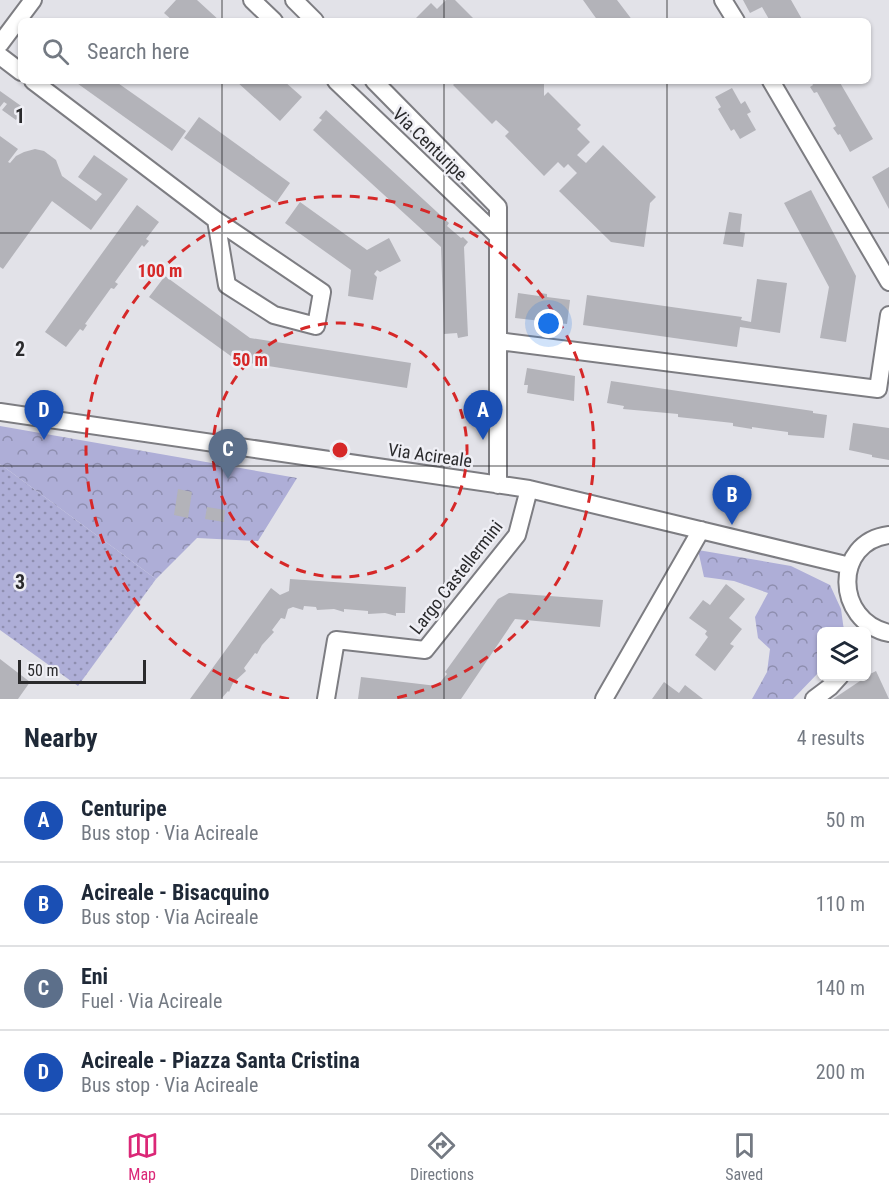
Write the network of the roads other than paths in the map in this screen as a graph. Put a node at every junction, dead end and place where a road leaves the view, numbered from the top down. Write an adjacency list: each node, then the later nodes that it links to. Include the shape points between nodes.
1 (33, 0): 5 (street)
2 (252, 0): 6 (street)
3 (294, 0): 7 (street)
4 (723, 0): 8 (street)
5 (20, 18)
6 (271, 18)
7 (312, 18)
8 (734, 18)
9 (18, 20): 10 (street)
10 (0, 44)
11 (0, 56): 12 (street)
12 (18, 70)
13 (37, 84): 17 (street)
14 (339, 84): 18 (street, Via Centuripe)
15 (377, 84): 18 (street, via 498,207)
16 (773, 84): 19 (street)
17 (216, 220): 17 (street, via 227,285 274,315 316,326 322,292)
18 (498, 236): 21 (street)
19 (889, 282)
20 (889, 315): 21 (street, via 878,389)
21 (498, 341): 23 (street)
22 (0, 412): 23 (street, Via Acireale)
23 (498, 485): 24 (street, Via Acireale)
24 (529, 489): 25 (street, Via Acireale); 32 (street, Largo Castellermini, via 517,535 425,650 336,640)
25 (701, 530): 27 (street, Via Acireale); 33 (street)
26 (889, 535): 27 (street, via 868,542)
27 (850, 566): 28 (street, via 846,582 849,599)
28 (866, 627)
29 (871, 629): 30 (street)
30 (888, 634)
31 (835, 681): 34 (street)
32 (326, 699)
33 (604, 699)
34 (814, 699)

